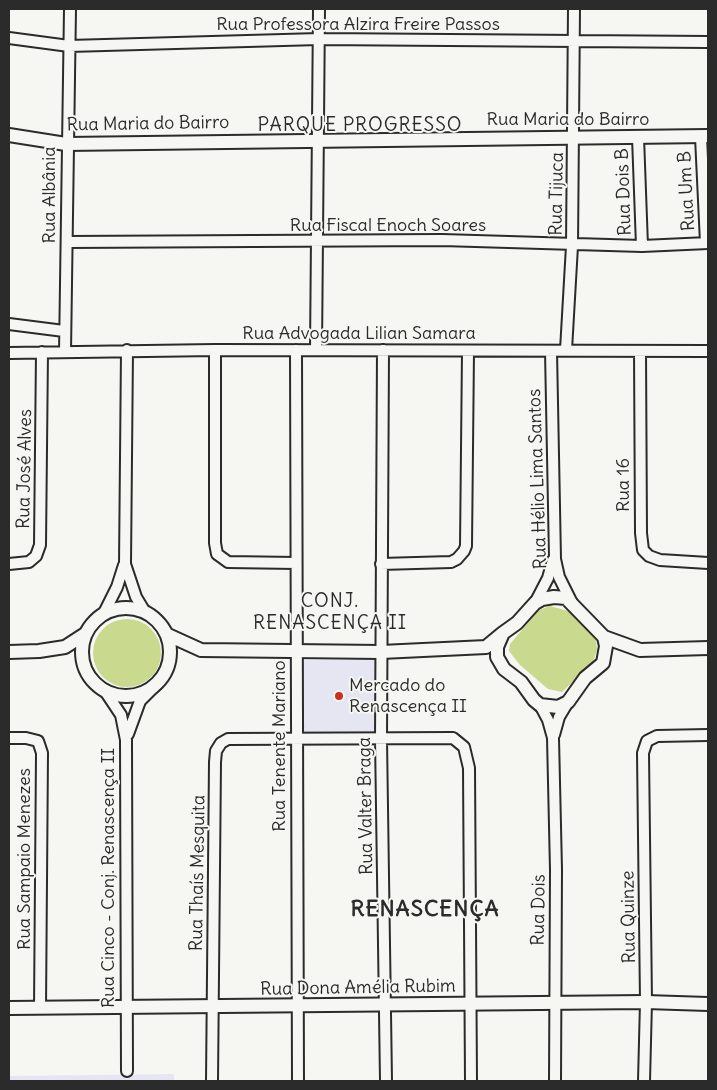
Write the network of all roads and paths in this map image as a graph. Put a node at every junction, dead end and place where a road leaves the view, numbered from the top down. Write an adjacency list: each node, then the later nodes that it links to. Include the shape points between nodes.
1 (70, 9): 8 (street, Rua Albânia)
2 (319, 9): 5 (street)
3 (574, 9): 6 (street, Rua Tijuca)
4 (9, 38): 8 (street, Rua Professora Alzira Freire Passos)
5 (319, 40): 6 (street, Rua Professora Alzira Freire Passos); 8 (street, Rua Professora Alzira Freire Passos); 13 (street)
6 (574, 42): 7 (street, Rua Professora Alzira Freire Passos); 11 (street, Rua Tijuca)
7 (708, 42)
8 (69, 46): 14 (street, Rua Albânia)
9 (9, 135): 14 (street, Rua Maria do Bairro)
10 (704, 136): 12 (street, Rua Maria do Bairro); 17 (street, Rua Um B)
11 (574, 137): 12 (street, Rua Maria do Bairro); 13 (street, Rua Maria do Bairro); 18 (street, Rua Tijuca)
12 (638, 137): 19 (street, Rua Dois B)
13 (319, 139): 14 (street, Rua Maria do Bairro); 16 (street)
14 (66, 144): 15 (street, Rua Albânia)
15 (67, 242): 16 (street, Rua Fiscal Enoch Soares); 21 (street, Rua Albânia)
16 (316, 242): 18 (street, Rua Fiscal Enoch Soares, via 442,240); 25 (street)
17 (707, 243): 19 (street, Rua Fiscal Enoch Soares)
18 (572, 246): 19 (street, Rua Fiscal Enoch Soares); 28 (street, Rua Tijuca)
19 (642, 246)
20 (9, 324): 21 (street)
21 (64, 331): 33 (street, Rua Albânia)
22 (127, 350): 23 (street, Rua Advogada Lilian Samara); 33 (street, Rua Advogada Lilian Samara); 39 (street)
23 (215, 350): 24 (street, Rua Advogada Lilian Samara); 37 (street, via 217,554 228,562)
24 (296, 350): 25 (street, Rua Advogada Lilian Samara); 37 (street, Rua Tenente Mariano)
25 (316, 350): 26 (street, Rua Advogada Lilian Samara)
26 (383, 350): 29 (street, Rua Advogada Lilian Samara); 40 (street, Rua Valter Braga)
27 (551, 350): 28 (street, Rua Advogada Lilian Samara); 29 (street, Rua Advogada Lilian Samara); 35 (street, Rua Hélio Lima Santos)
28 (566, 350): 30 (street, Rua Advogada Lilian Samara)
29 (468, 351): 40 (street, via 466,546 461,556 451,562)
30 (640, 351): 31 (street, Rua Advogada Lilian Samara); 36 (street, Rua 16, via 643,550 660,560)
31 (708, 351)
32 (42, 352): 33 (street, Rua Advogada Lilian Samara); 34 (street, Rua Advogada Lilian Samara); 38 (street, Rua José Alves, via 40,545 36,556 29,562)
33 (65, 352)
34 (9, 353)
35 (554, 542): 41 (street, via 552,566); 42 (street, Rua Hélio Lima Santos, via 559,577)
36 (708, 562)
37 (296, 563): 51 (street, Rua Tenente Mariano)
38 (9, 564)
39 (125, 564): 43 (street, via 136,597); 44 (street)
40 (382, 564): 52 (street, Rua Valter Braga)
41 (535, 603): 42 (street, via 554,597 566,598); 45 (street)
42 (572, 603): 48 (street)
43 (145, 612): 44 (street, via 126,608); 47 (street, via 156,619)
44 (103, 615): 46 (street)
45 (503, 633): 52 (street, via 486,647); 56 (street, via 497,657 504,669)
46 (86, 634): 50 (street, via 65,647); 54 (street, via 81,650 83,662 87,674)
47 (168, 635): 51 (street, via 201,650); 53 (street, via 169,664)
48 (604, 636): 49 (street, via 640,650); 55 (street, via 606,654 603,663 585,678)
49 (708, 648)
50 (9, 652)
51 (296, 652): 52 (street); 61 (street, Rua Tenente Mariano)
52 (381, 652): 59 (street, Rua Valter Braga)
53 (157, 684): 54 (street, via 132,696 118,696); 62 (street, via 138,705)
54 (105, 691): 62 (street, Rua Cinco - Conj. Renascença II, via 121,715)
55 (568, 702): 56 (street, via 558,707); 60 (street, via 559,717)
56 (540, 705): 60 (street)
57 (708, 735): 63 (street, Rua Quinze, via 657,736 647,741 643,753)
58 (9, 738): 71 (street, Rua Sampaio Menezes, via 33,739 38,742 42,753)
59 (381, 738): 61 (street, Rua Thaís Mesquita); 64 (street, Rua Thaís Mesquita, via 453,738 460,741 466,751); 67 (street, Rua Valter Braga)
60 (553, 738): 65 (street, Rua Dois, via 556,870)
61 (296, 739): 68 (street, Rua Thaís Mesquita, via 228,739 216,751); 69 (street, Rua Tenente Mariano)
62 (126, 740): 72 (street, Rua Cinco - Conj. Renascença II)
63 (646, 1002): 65 (street, Rua Dona Amélia Rubim); 66 (street, Rua Dona Amélia Rubim); 79 (street, Rua Quinze)
64 (471, 1004): 65 (street, Rua Dona Amélia Rubim); 67 (street, Rua Dona Amélia Rubim); 77 (street, Rua Thaís Mesquita)
65 (554, 1004): 78 (street, Rua Dois)
66 (708, 1004)
67 (386, 1005): 69 (street, Rua Dona Amélia Rubim); 76 (street, Rua Valter Braga)
68 (213, 1006): 69 (street, Rua Dona Amélia Rubim); 72 (street, Rua Dona Amélia Rubim); 74 (street, Rua Thaís Mesquita)
69 (297, 1007): 75 (street, Rua Tenente Mariano)
70 (9, 1008): 71 (street, Rua Dona Amélia Rubim)
71 (40, 1008): 72 (street, Rua Dona Amélia Rubim)
72 (127, 1009): 73 (street, Rua Cinco - Conj. Renascença II)
73 (126, 1072)
74 (212, 1081)
75 (298, 1081)
76 (386, 1081)
77 (471, 1081)
78 (555, 1081)
79 (644, 1081)

